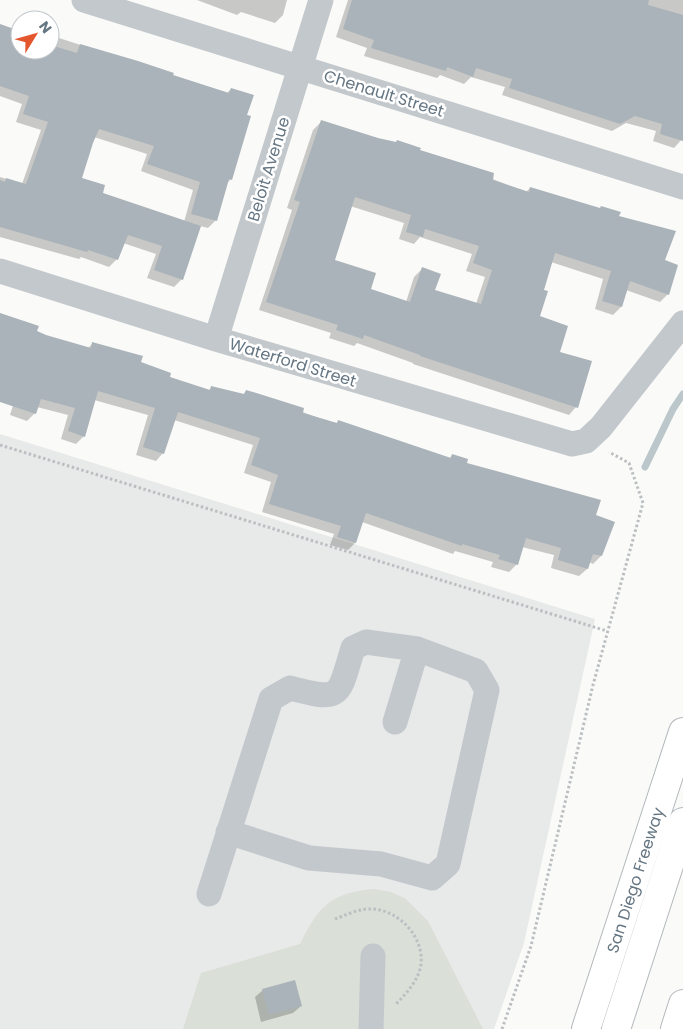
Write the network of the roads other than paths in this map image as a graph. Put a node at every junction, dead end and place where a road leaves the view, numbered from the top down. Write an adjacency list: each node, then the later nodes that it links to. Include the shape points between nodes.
1 (84, 0): 3 (street, Chenault Street)
2 (321, 0): 3 (street, Beloit Avenue)
3 (300, 67): 4 (street, Chenault Street); 7 (street, Beloit Avenue)
4 (683, 187)
5 (0, 271): 7 (street, Waterford Street)
6 (683, 322): 7 (street, Waterford Street, via 602,426 586,441 572,444)
7 (216, 338)
8 (417, 649): 9 (street); 12 (street, via 366,642 353,648 340,688 332,694 322,696 290,688 271,699); 12 (street, via 476,671 487,690 448,864 432,878 381,864 309,858)
9 (395, 722)
10 (683, 732): 17 (highway, San Diego Freeway)
11 (683, 822): 18 (highway)
12 (228, 832): 13 (street)
13 (209, 894)
14 (373, 956): 16 (street)
15 (683, 1004): 19 (highway)
16 (371, 1029)
17 (586, 1029)
18 (616, 1029)
19 (675, 1029)

